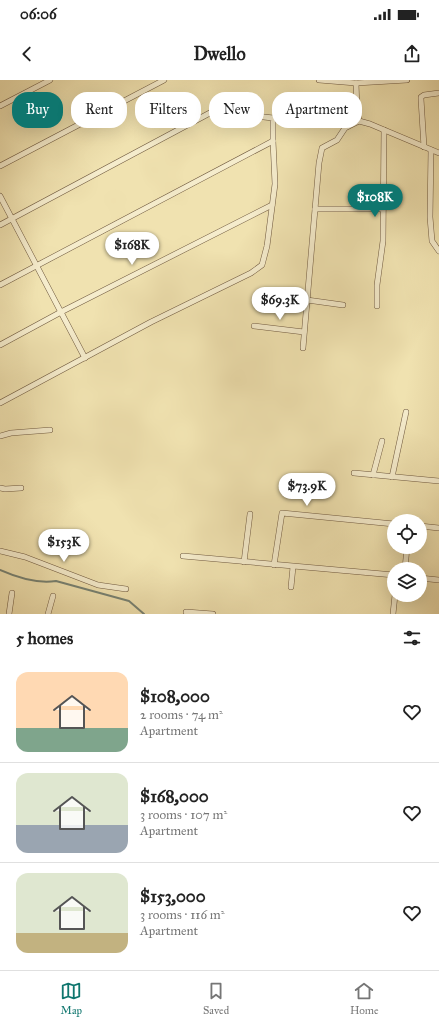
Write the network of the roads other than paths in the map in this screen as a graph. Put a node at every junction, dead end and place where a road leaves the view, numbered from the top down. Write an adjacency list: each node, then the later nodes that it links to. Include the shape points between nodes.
1 (50, 80): 8 (street)
2 (164, 80): 18 (street)
3 (319, 80): 5 (street)
4 (407, 80): 5 (street)
5 (356, 83): 6 (street)
6 (356, 92)
7 (439, 93): 15 (street, via 424,95 421,99)
8 (0, 106)
9 (272, 118): 23 (street, via 246,115 236,99)
10 (362, 122): 13 (street)
11 (273, 128): 14 (street)
12 (346, 128): 21 (street, via 338,140 322,148)
13 (384, 130): 15 (street); 22 (street)
14 (273, 141): 20 (street); 26 (street)
15 (424, 147): 16 (street)
16 (431, 150): 17 (street); 25 (street, via 430,217 432,241)
17 (439, 153)
18 (0, 166)
19 (0, 196): 23 (street)
20 (272, 205): 31 (street); 36 (street, via 262,265)
21 (315, 209): 22 (street); 28 (street)
22 (383, 209): 30 (street)
23 (11, 219): 24 (street); 26 (street)
24 (0, 225)
25 (439, 251)
26 (36, 266): 27 (street); 31 (street)
27 (0, 285)
28 (307, 300): 29 (street); 33 (street)
29 (343, 305)
30 (377, 306)
31 (60, 312): 34 (street); 36 (street)
32 (254, 326): 33 (street)
33 (304, 332): 35 (street)
34 (0, 345)
35 (303, 348)
36 (85, 358): 37 (street)
37 (0, 403)
38 (406, 412): 44 (street)
39 (50, 430): 40 (street)
40 (0, 436)
41 (382, 441): 43 (street)
42 (354, 473): 43 (street)
43 (373, 475): 44 (street)
44 (392, 477): 45 (street)
45 (439, 482)
46 (0, 488): 47 (street)
47 (21, 488)
48 (250, 514): 54 (street)
49 (387, 523): 55 (street, via 282,514)
50 (427, 527): 51 (street)
51 (439, 528)
52 (0, 551): 61 (street, via 26,557 98,585)
53 (183, 556): 54 (street)
54 (244, 562): 55 (street)
55 (274, 565): 56 (street)
56 (293, 567): 57 (street); 60 (street)
57 (387, 574)
58 (427, 579): 59 (street)
59 (439, 580)
60 (290, 586)
61 (126, 589)
62 (12, 593): 66 (street)
63 (53, 596): 67 (street)
64 (394, 602): 69 (street)
65 (186, 612): 68 (street)
66 (9, 614)
67 (48, 614)
68 (213, 614)
69 (393, 614)

